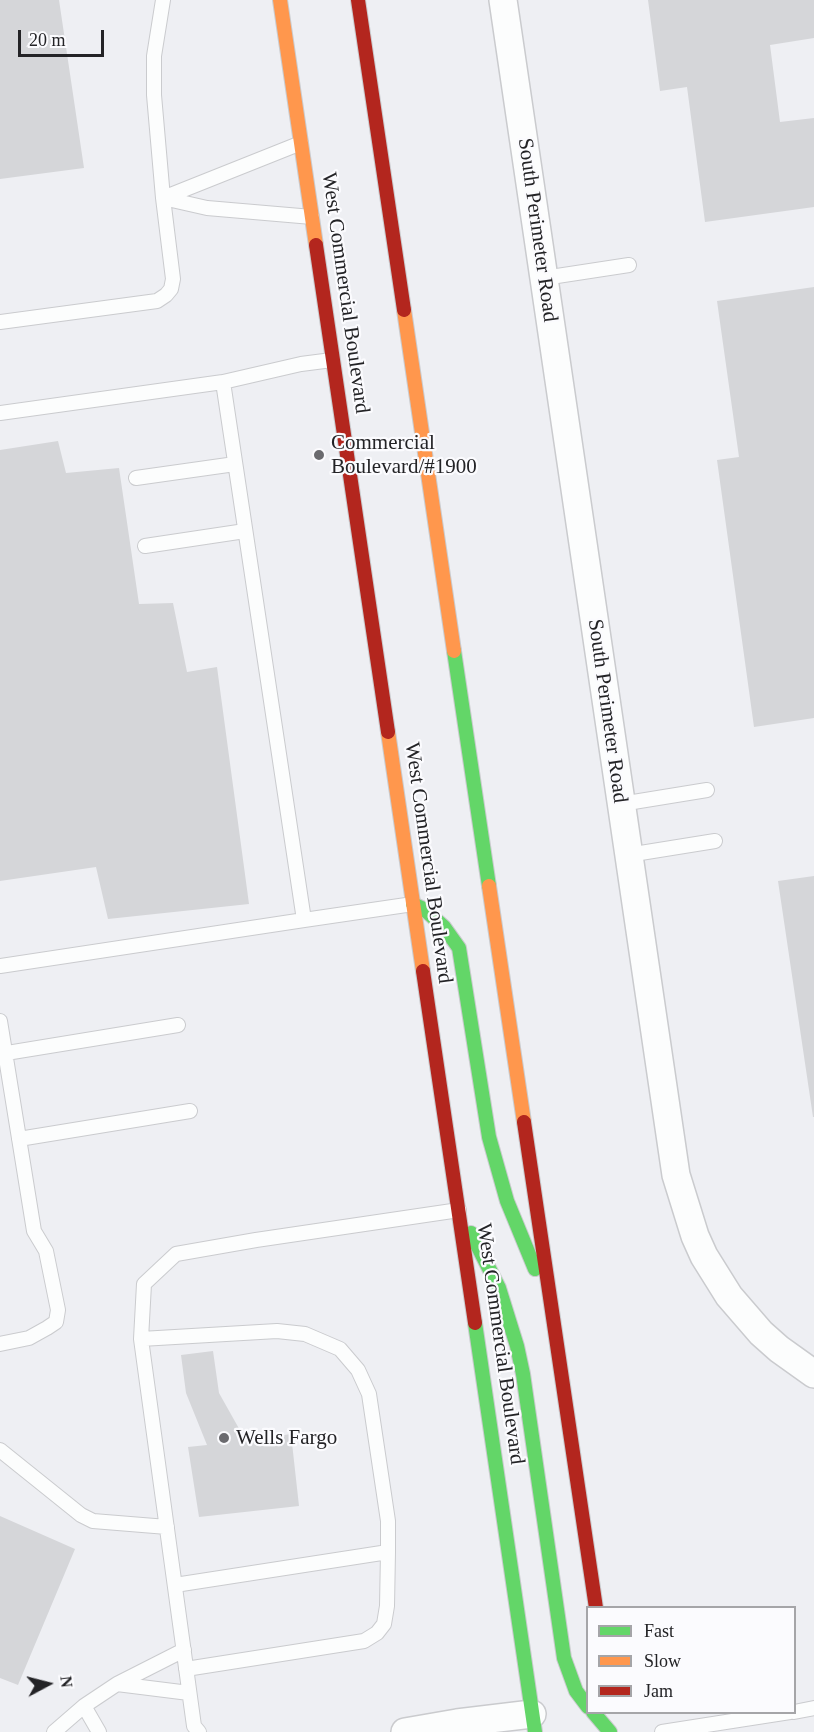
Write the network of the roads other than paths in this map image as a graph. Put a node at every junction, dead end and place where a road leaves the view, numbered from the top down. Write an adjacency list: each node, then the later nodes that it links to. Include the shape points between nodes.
1 (163, 0): 6 (lane, via 154,56 154,85)
2 (280, 0): 5 (highway, West Commercial Boulevard)
3 (358, 0): 31 (highway)
4 (503, 0): 9 (street, South Perimeter Road)
5 (302, 143): 6 (lane); 7 (highway, West Commercial Boulevard)
6 (163, 198): 7 (lane, via 207,208); 10 (lane, via 173,279 166,295 157,301)
7 (312, 217): 11 (highway, West Commercial Boulevard)
8 (629, 265): 9 (lane)
9 (544, 278): 19 (street, South Perimeter Road)
10 (0, 322)
11 (333, 359): 12 (lane); 22 (highway, West Commercial Boulevard)
12 (223, 382): 13 (lane); 14 (lane)
13 (0, 413)
14 (235, 464): 15 (lane); 16 (lane)
15 (136, 478)
16 (245, 531): 17 (lane); 23 (lane)
17 (145, 546)
18 (707, 790): 19 (lane)
19 (621, 804): 21 (street, South Perimeter Road)
20 (715, 841): 21 (lane)
21 (628, 855): 34 (street, South Perimeter Road, via 672,1151 687,1215 704,1256 729,1296 778,1349)
22 (413, 904): 23 (lane); 30 (highway, West Commercial Boulevard); 31 (highway, via 444,927 459,948 489,1137 507,1201)
23 (303, 920): 24 (lane)
24 (0, 966)
25 (0, 1021): 27 (lane)
26 (177, 1025): 27 (lane)
27 (3, 1054): 29 (lane)
28 (189, 1111): 29 (lane)
29 (19, 1139): 33 (lane, via 34,1231 45,1251 58,1310 56,1322 47,1328 29,1338)
30 (459, 1210): 32 (lane, via 176,1254 144,1284); 44 (highway, via 499,1288 517,1346 564,1658 576,1691); 51 (highway, West Commercial Boulevard)
31 (555, 1318): 39 (highway)
32 (141, 1339): 36 (lane); 37 (lane, via 277,1331 305,1334 339,1349 358,1370 369,1394 388,1521)
33 (0, 1344)
34 (814, 1374)
35 (0, 1450): 36 (lane, via 93,1521)
36 (167, 1527): 38 (lane)
37 (388, 1552): 38 (lane); 41 (lane, via 384,1624 364,1641)
38 (175, 1585): 40 (lane)
39 (596, 1606)
40 (184, 1650): 41 (lane); 42 (lane)
41 (186, 1669): 43 (lane)
42 (117, 1684): 43 (lane); 45 (lane)
43 (189, 1693): 55 (lane, via 194,1726)
44 (586, 1704)
45 (84, 1706): 53 (lane); 54 (lane)
46 (814, 1708): 47 (lane)
47 (796, 1711)
48 (593, 1714): 57 (highway)
49 (611, 1714): 57 (highway)
50 (785, 1714): 52 (lane)
51 (538, 1726): 56 (street, via 440,1725)
52 (739, 1727): 58 (lane)
53 (54, 1732)
54 (99, 1732)
55 (199, 1732)
56 (405, 1732)
57 (612, 1732)
58 (662, 1732)

